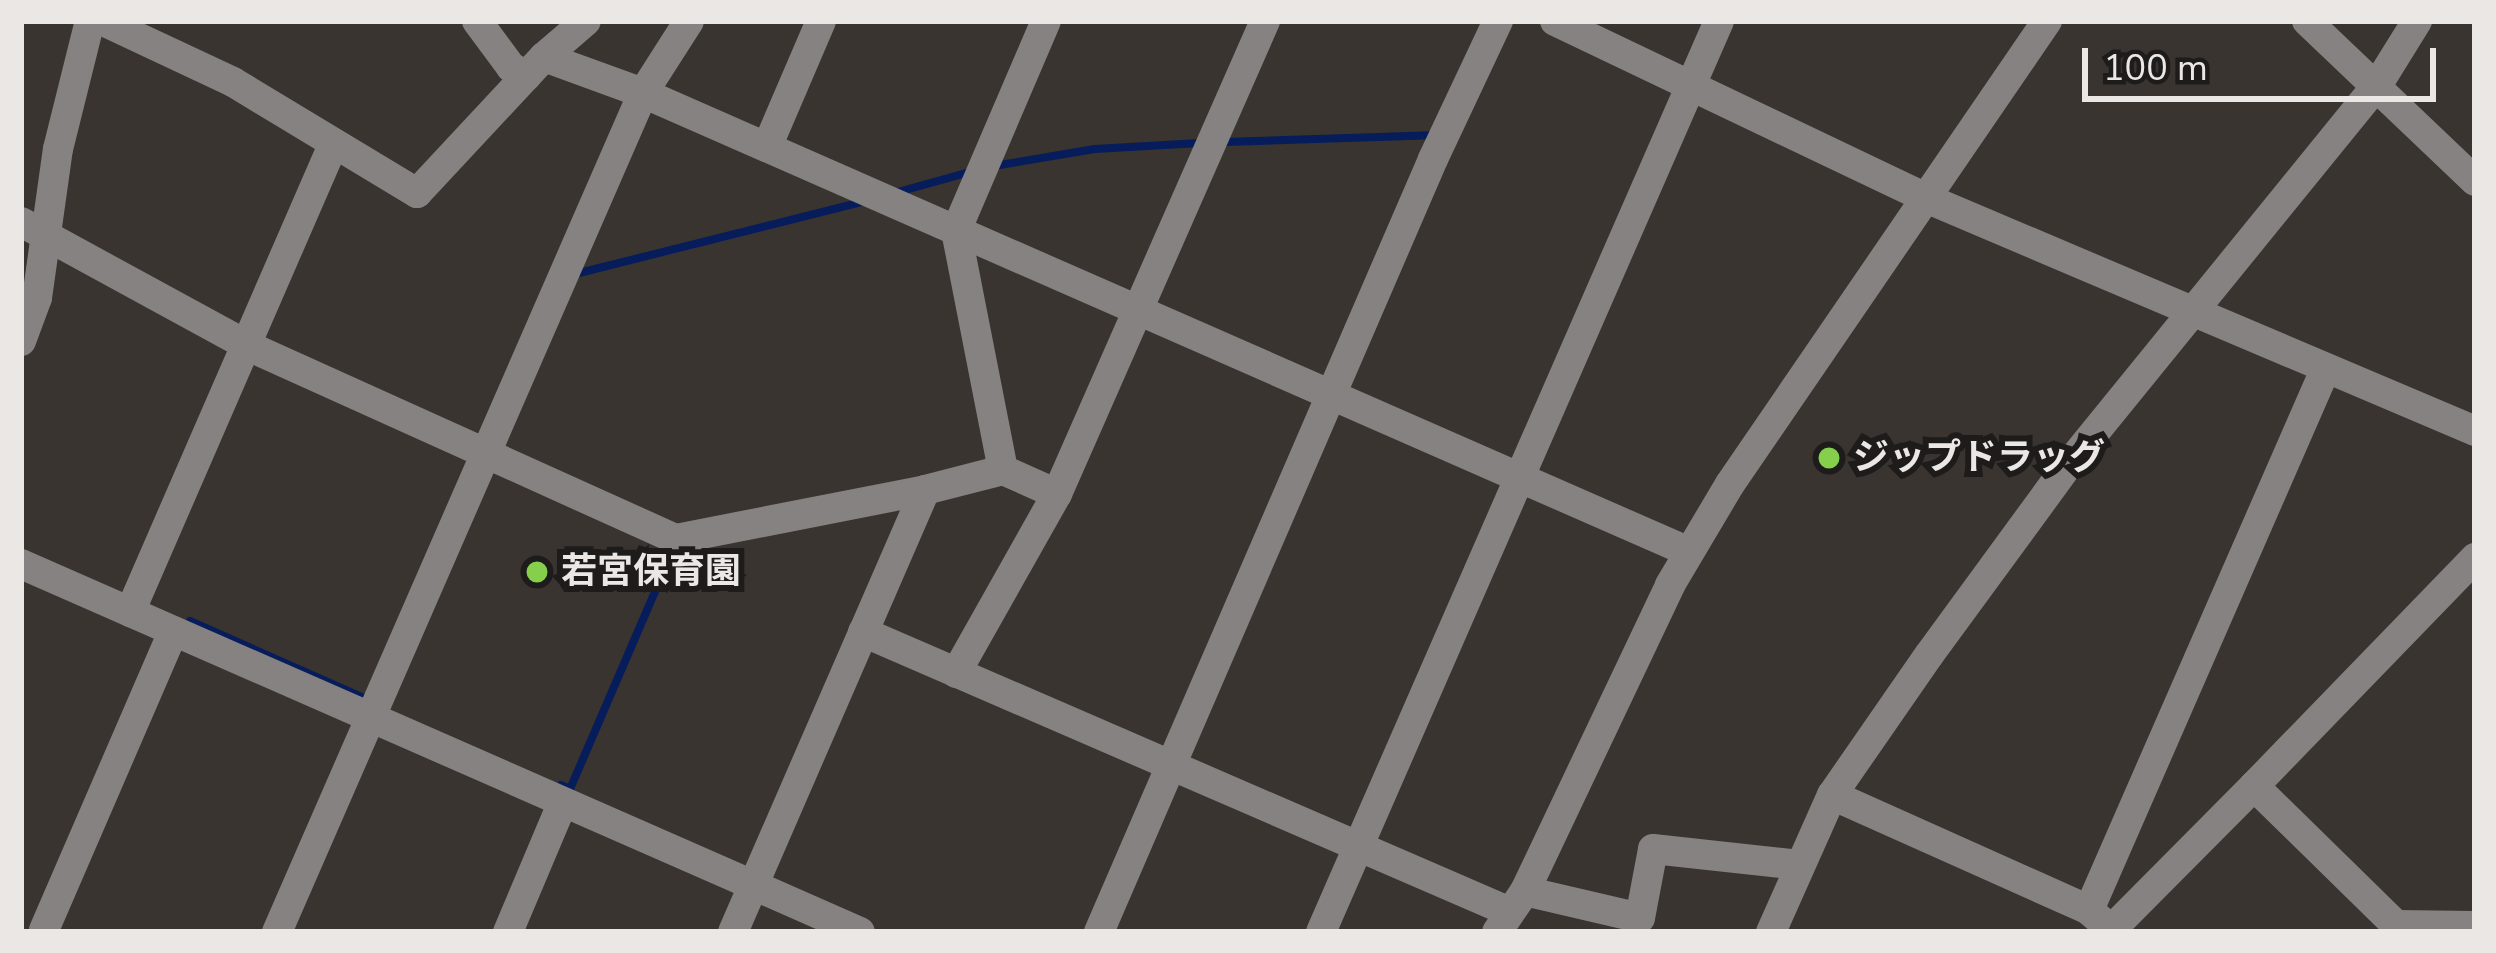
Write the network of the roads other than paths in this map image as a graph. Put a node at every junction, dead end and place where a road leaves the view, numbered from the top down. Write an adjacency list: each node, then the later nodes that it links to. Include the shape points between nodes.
1 (90, 21): 23 (street)
2 (103, 21): 19 (street, via 233,82)
3 (477, 21): 15 (street, via 511,67)
4 (586, 21): 15 (street)
5 (689, 21): 18 (street)
6 (821, 21): 20 (street)
7 (1046, 21): 24 (street)
8 (1265, 21): 26 (street)
9 (1498, 21): 30 (street)
10 (1555, 21): 17 (street)
11 (1719, 21): 17 (street)
12 (2047, 21): 22 (street)
13 (2307, 21): 16 (street)
14 (2417, 21): 16 (street)
15 (536, 66): 18 (street); 19 (street, via 417,193)
16 (2378, 84): 21 (street); 25 (street)
17 (1687, 85): 22 (street); 34 (street)
18 (643, 93): 20 (street); 32 (street)
19 (333, 145): 28 (street)
20 (766, 147): 24 (street)
21 (2475, 181)
22 (1928, 199): 25 (street); 37 (street)
23 (35, 229): 27 (street, via 37,298); 28 (street)
24 (956, 231): 26 (street); 33 (street)
25 (2193, 309): 29 (street); 47 (street, via 2055,483)
26 (1137, 312): 30 (street); 36 (street)
27 (21, 340)
28 (248, 346): 32 (street); 40 (street)
29 (2325, 370): 31 (street); 53 (street)
30 (1331, 397): 34 (street); 45 (street)
31 (2469, 420)
32 (486, 454): 35 (street, via 676,539); 44 (street)
33 (1003, 470): 35 (street); 36 (street)
34 (1520, 479): 37 (street); 49 (street)
35 (925, 490): 42 (street)
36 (1057, 494): 43 (street)
37 (1689, 552): 52 (street)
38 (2475, 558): 46 (street)
39 (21, 564): 40 (street)
40 (130, 612): 41 (street)
41 (173, 632): 44 (street); 56 (street)
42 (863, 632): 43 (street); 51 (street)
43 (956, 673): 45 (street)
44 (371, 718): 48 (street); 57 (street)
45 (1171, 766): 49 (street); 61 (street)
46 (2254, 786): 53 (street); 55 (street)
47 (1832, 795): 50 (street); 53 (street)
48 (562, 804): 51 (street); 58 (street)
49 (1357, 846): 52 (street); 62 (street)
50 (1801, 865): 52 (street, via 1652,849 1640,918); 63 (street)
51 (754, 886): 59 (street); 60 (street)
52 (1511, 912)
53 (2106, 926)
54 (2475, 926): 55 (street)
55 (2385, 928)
56 (40, 931)
57 (277, 932)
58 (508, 932)
59 (733, 932)
60 (860, 932)
61 (1099, 932)
62 (1321, 932)
63 (1771, 932)

